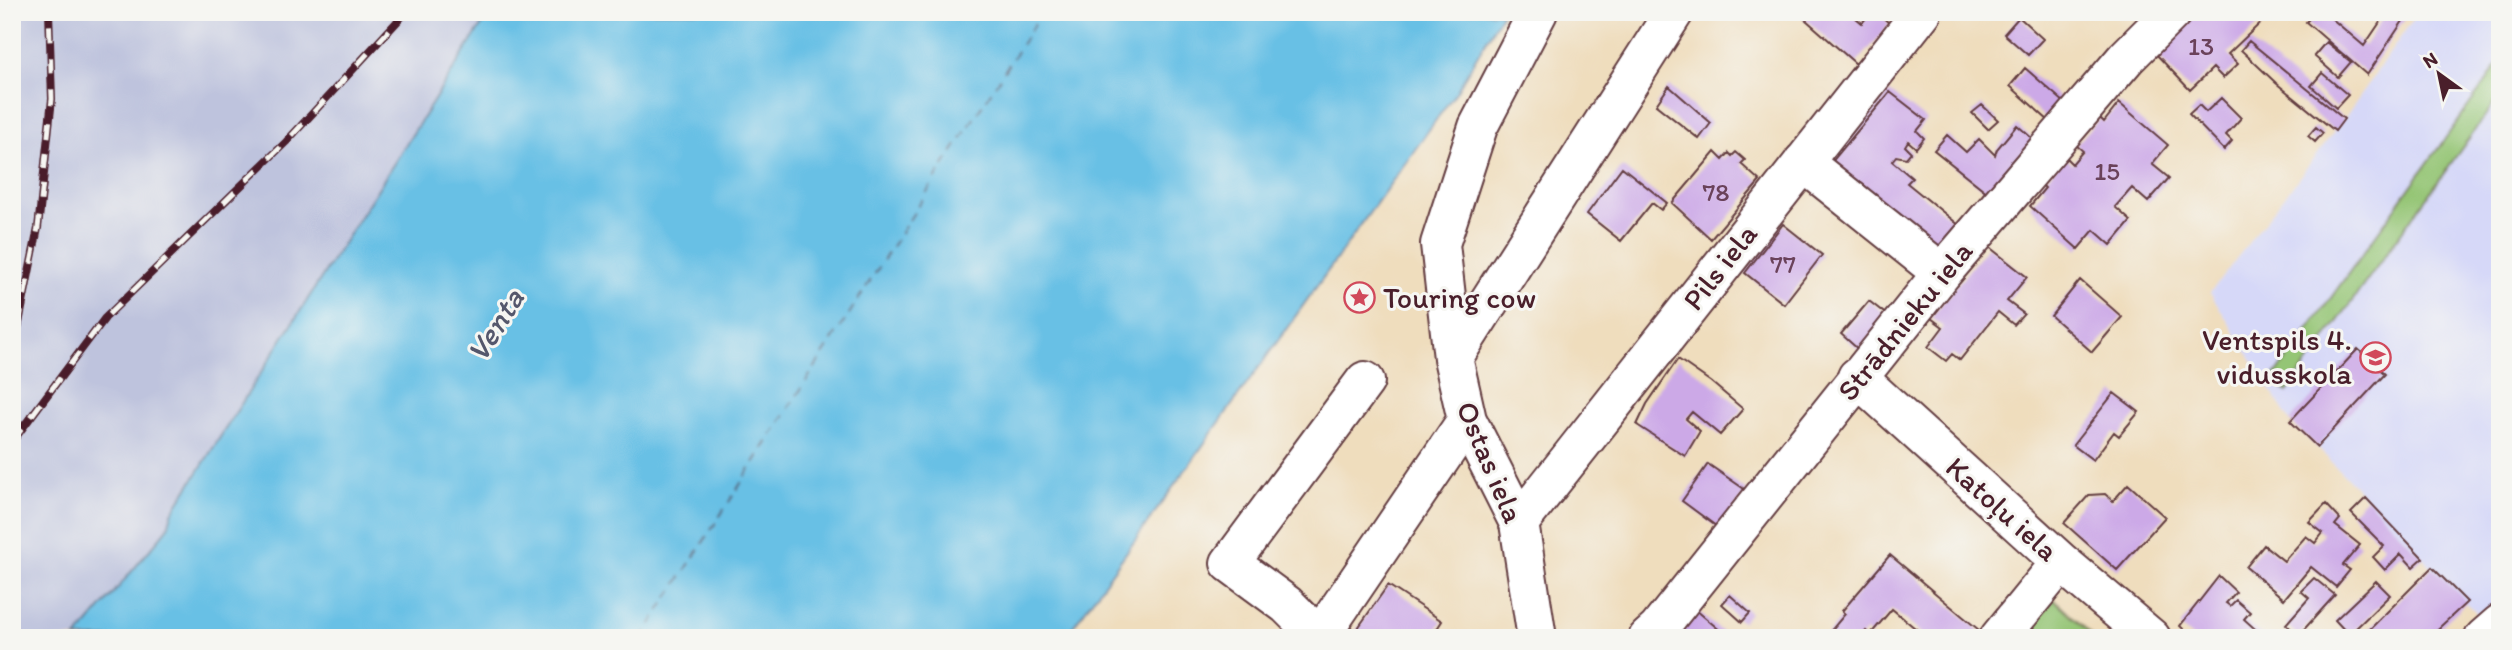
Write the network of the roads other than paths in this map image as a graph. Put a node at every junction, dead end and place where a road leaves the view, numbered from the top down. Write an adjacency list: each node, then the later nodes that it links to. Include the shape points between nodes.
1 (1538, 12): 7 (street, Ostas iela, via 1478,127 1440,244)
2 (1674, 12): 7 (street)
3 (1922, 12): 5 (street, Pils iela)
4 (2172, 12): 6 (street, Strādnieku iela, via 2126,58)
5 (1803, 162): 6 (street); 11 (street, Pils iela)
6 (1942, 273): 8 (street, Strādnieku iela)
7 (1453, 358): 10 (street, Ostas iela)
8 (1857, 377): 12 (street, Katoļu iela); 16 (street, Strādnieku iela)
9 (1364, 382): 14 (street, via 1230,564 1287,605)
10 (1467, 419): 11 (street, Ostas iela); 14 (street)
11 (1519, 523): 15 (street, Ostas iela)
12 (2060, 562): 17 (street); 18 (street, Katoļu iela)
13 (2500, 624): 19 (street)
14 (1319, 637)
15 (1537, 638)
16 (1648, 638)
17 (1999, 638)
18 (2151, 638)
19 (2484, 638)

